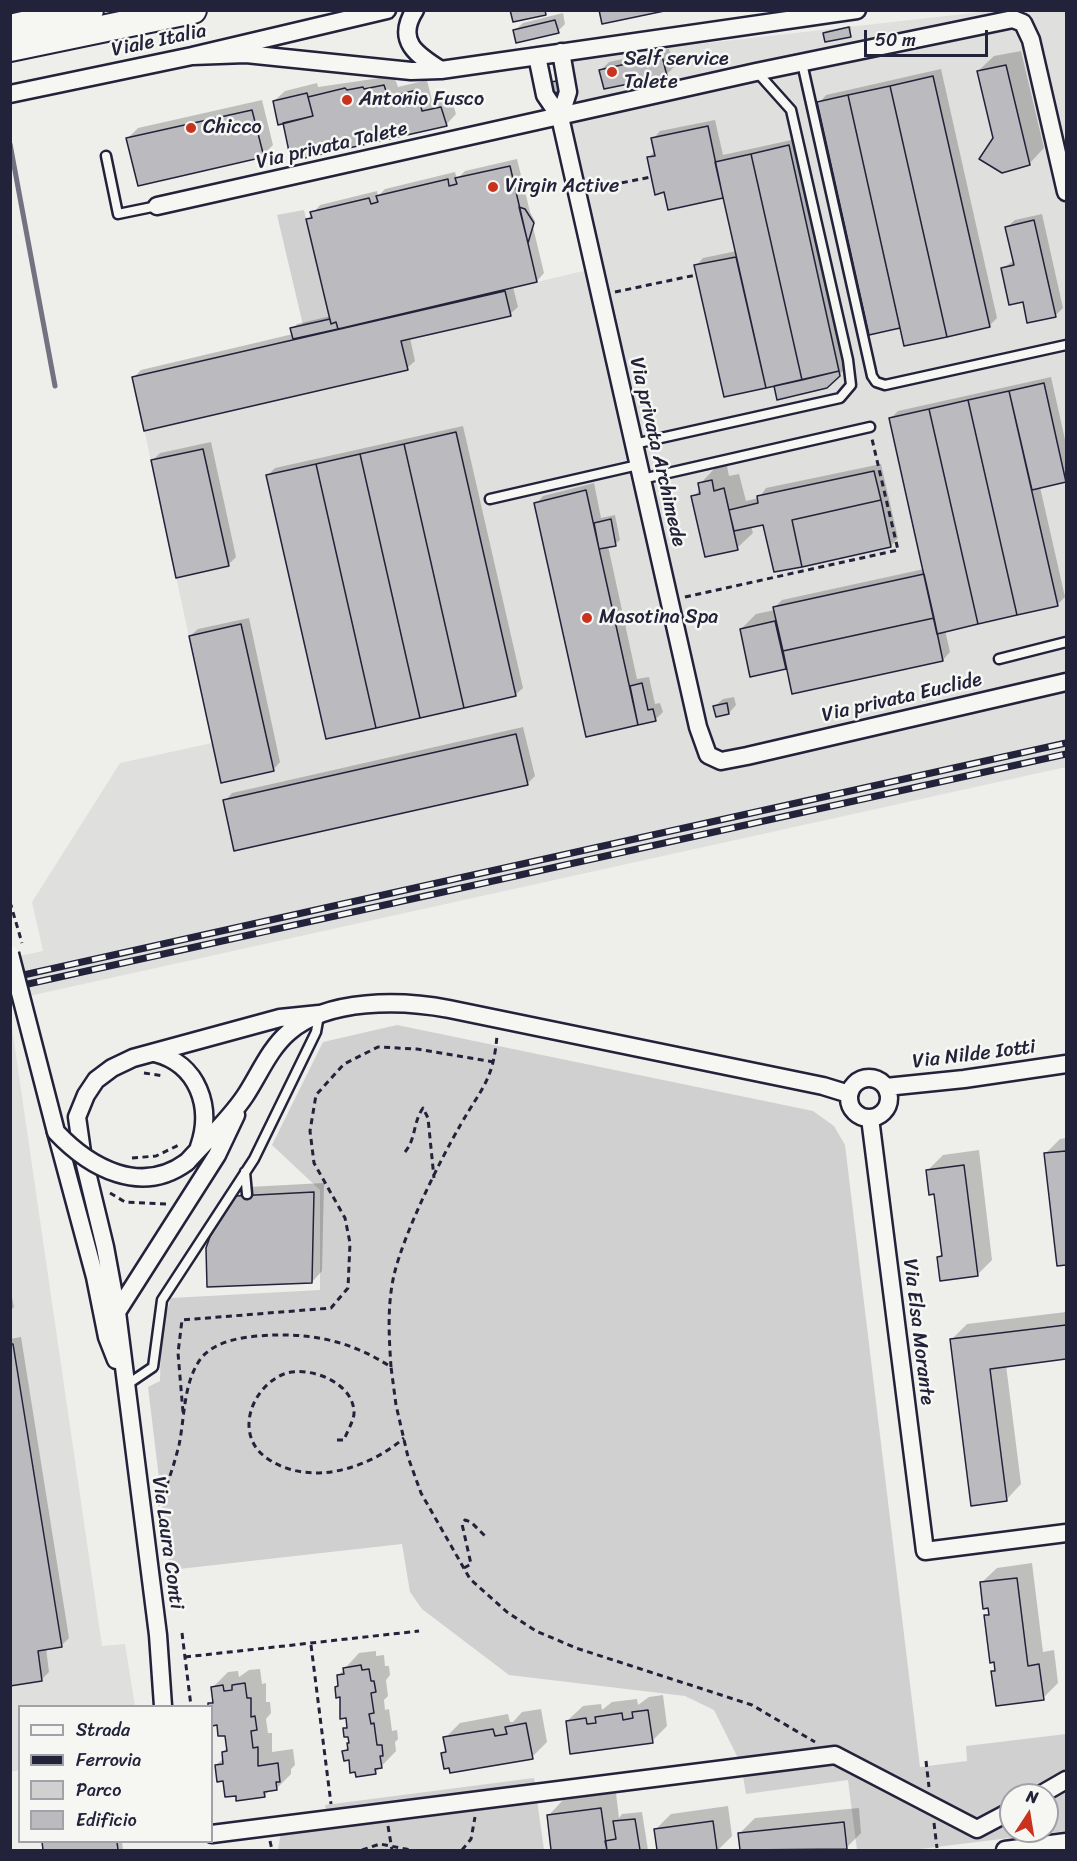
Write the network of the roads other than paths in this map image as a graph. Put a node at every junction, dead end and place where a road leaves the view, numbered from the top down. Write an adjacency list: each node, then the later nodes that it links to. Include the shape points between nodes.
1 (90, 10): 6 (main road)
2 (193, 10): 8 (main road)
3 (387, 10): 7 (street, Viale Italia)
4 (415, 10): 14 (street, via 407,35 412,47 421,58)
5 (857, 10): 9 (street)
6 (10, 28)
7 (284, 33): 10 (street, Viale Italia); 12 (street, via 279,42)
8 (10, 48)
9 (561, 52): 11 (street); 17 (street, via 568,92)
10 (192, 57): 12 (street, via 246,54); 16 (street, Viale Italia)
11 (537, 57): 14 (street); 17 (street, via 544,95)
12 (289, 59): 14 (street)
13 (802, 63): 15 (street, Via privata Talete); 19 (street, Via privata Talete, via 1006,19 1023,23 1031,40); 21 (lane, via 876,382 885,386)
14 (441, 70)
15 (756, 72): 17 (street, Via privata Talete); 23 (lane, via 791,110 851,386 840,398)
16 (10, 94)
17 (560, 117): 20 (street, Via privata Talete); 23 (street, Via privata Archimede)
18 (106, 156): 20 (lane, via 118,214)
19 (1066, 192)
20 (157, 206)
21 (1066, 345)
22 (870, 427): 24 (lane)
23 (634, 444): 24 (street, Via privata Archimede)
24 (640, 472): 25 (lane); 29 (street, Via privata Archimede, via 702,744 708,755 721,761)
25 (490, 499)
26 (1066, 642): 27 (lane)
27 (999, 659)
28 (1066, 682): 29 (street, Via privata Euclide)
29 (747, 756)
30 (16, 950): 38 (street, bridge)
31 (319, 1014): 32 (street, via 280,1018); 35 (street, via 388,1002 422,1004); 36 (street, via 296,1026 280,1041); 40 (lane, via 316,1032)
32 (155, 1053): 39 (street, via 181,1065 200,1089 205,1117); 42 (street, via 133,1058 104,1073 90,1087 78,1111 81,1152)
33 (1066, 1064): 34 (street, Via Nilde Iotti)
34 (886, 1087): 35 (street, via 875,1079 862,1079); 37 (street, via 889,1103 878,1116)
35 (849, 1094): 37 (street, via 854,1111)
36 (243, 1098): 39 (street); 42 (street, via 217,1155)
37 (870, 1118): 44 (street, Via Elsa Morante, via 926,1551)
38 (56, 1132): 39 (street, bridge, via 74,1151 115,1174 142,1179 161,1176); 43 (street, via 107,1337)
39 (190, 1151)
40 (245, 1172): 41 (lane); 43 (lane, via 162,1300 153,1367)
41 (247, 1194)
42 (117, 1312): 43 (street)
43 (125, 1386): 45 (street, Via Laura Conti, via 158,1635)
44 (1066, 1533)
45 (163, 1705)
46 (999, 1817): 47 (street, via 977,1829 835,1755)
47 (213, 1834)
48 (1066, 1842): 49 (street)
49 (1005, 1851)

